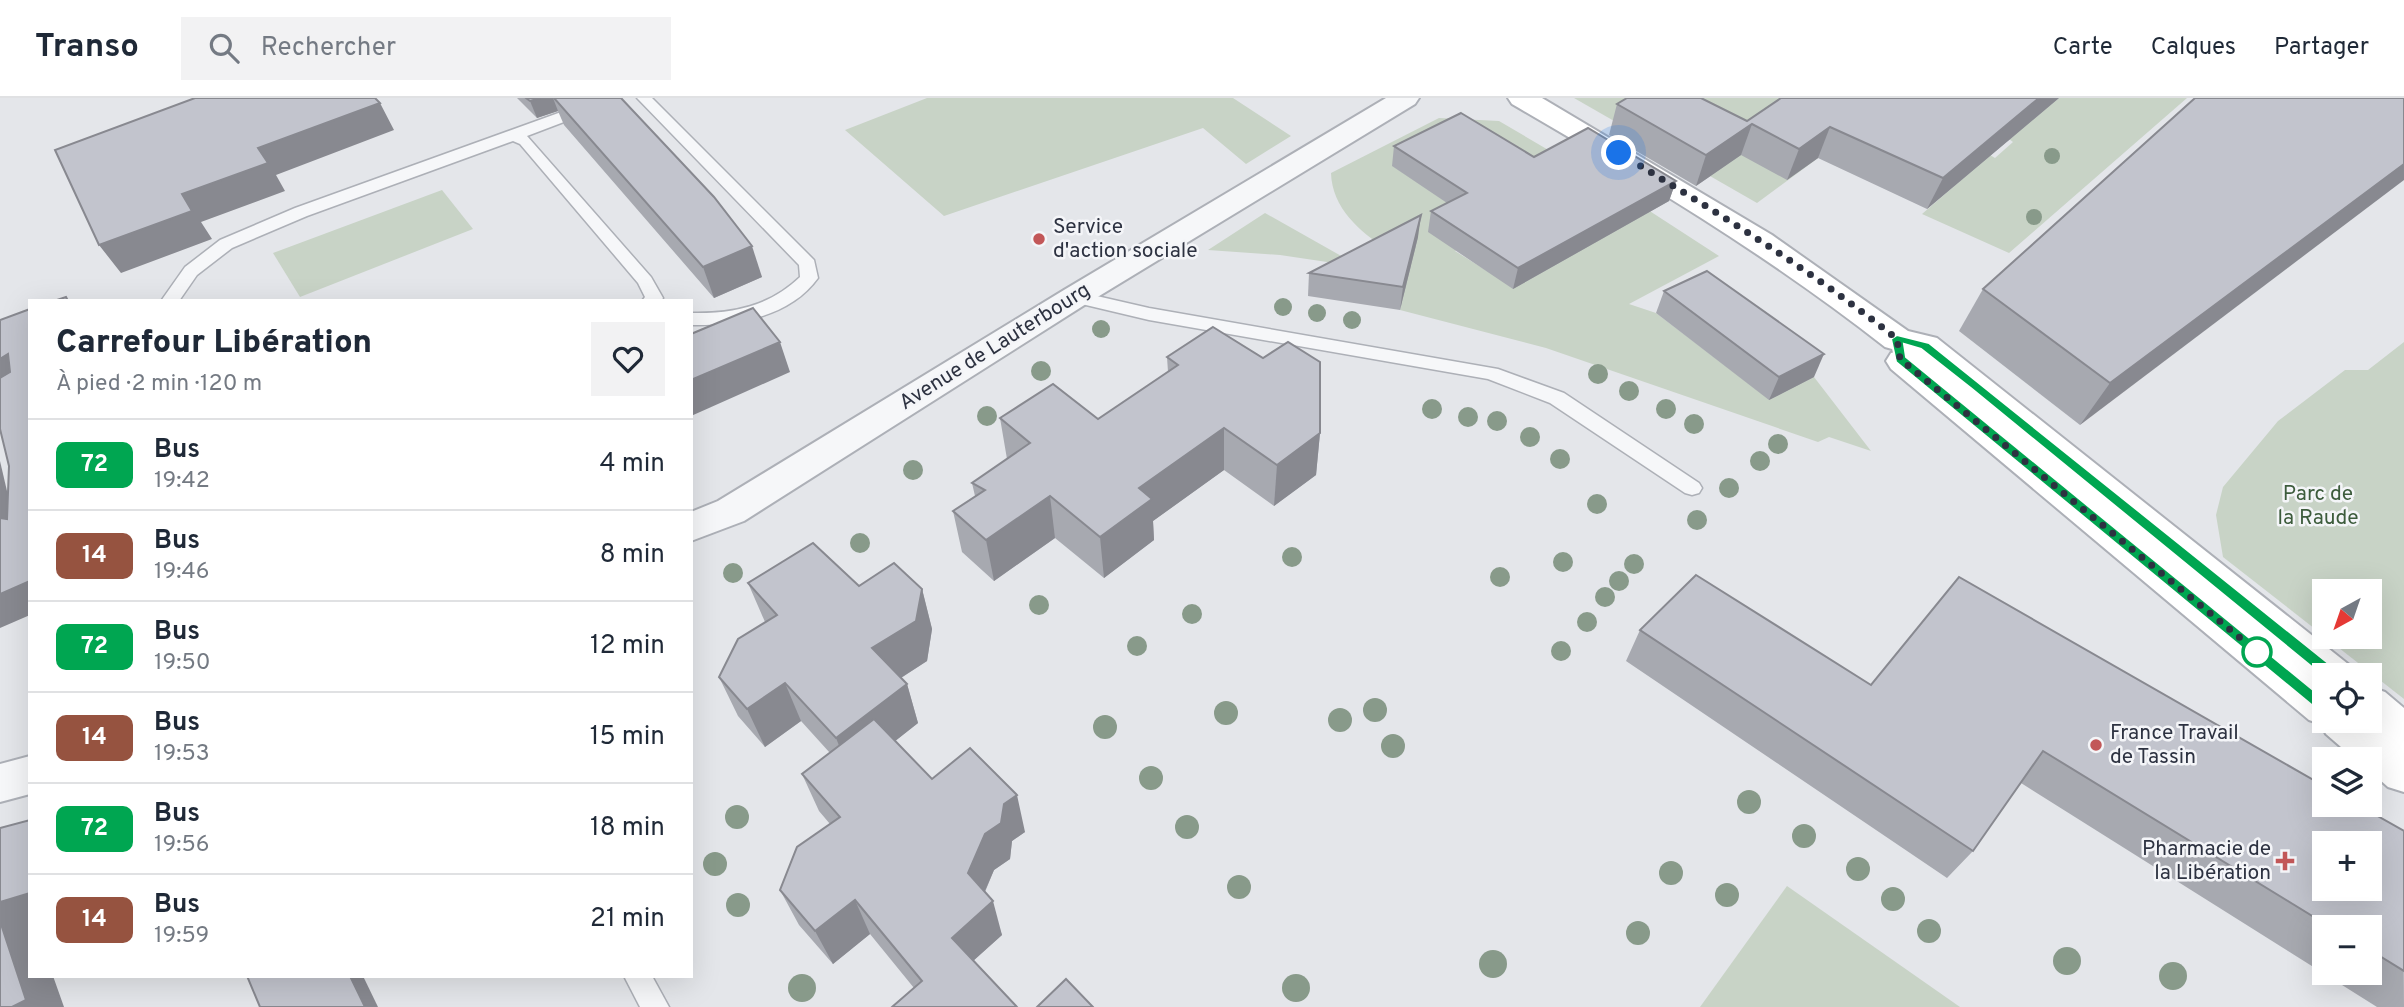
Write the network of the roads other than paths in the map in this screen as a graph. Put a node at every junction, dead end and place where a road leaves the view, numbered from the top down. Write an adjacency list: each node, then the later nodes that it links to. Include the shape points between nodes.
1 (614, 98): 5 (lane)
2 (644, 98): 9 (lane, via 808,264 809,278 784,300 740,318)
3 (1405, 98): 6 (street, Avenue de Lauterbourg)
4 (1522, 98): 10 (main road, via 1749,232)
5 (514, 135): 7 (lane, via 226,244 191,271); 8 (lane, via 526,141 645,281)
6 (1075, 298): 11 (lane, via 1492,373 1557,398); 12 (street, Avenue de Lauterbourg, via 731,511)
7 (171, 299)
8 (653, 299)
9 (693, 319)
10 (1897, 339): 13 (main road, via 1925,346); 14 (main road, via 1900,359)
11 (1692, 488)
12 (693, 526)
13 (2317, 663)
14 (2312, 697)
15 (2382, 715): 17 (main road)
16 (2356, 733): 18 (main road)
17 (2404, 733)
18 (2404, 773)
19 (28, 776): 20 (street)
20 (0, 783)
21 (637, 978): 22 (lane)
22 (655, 1007)

